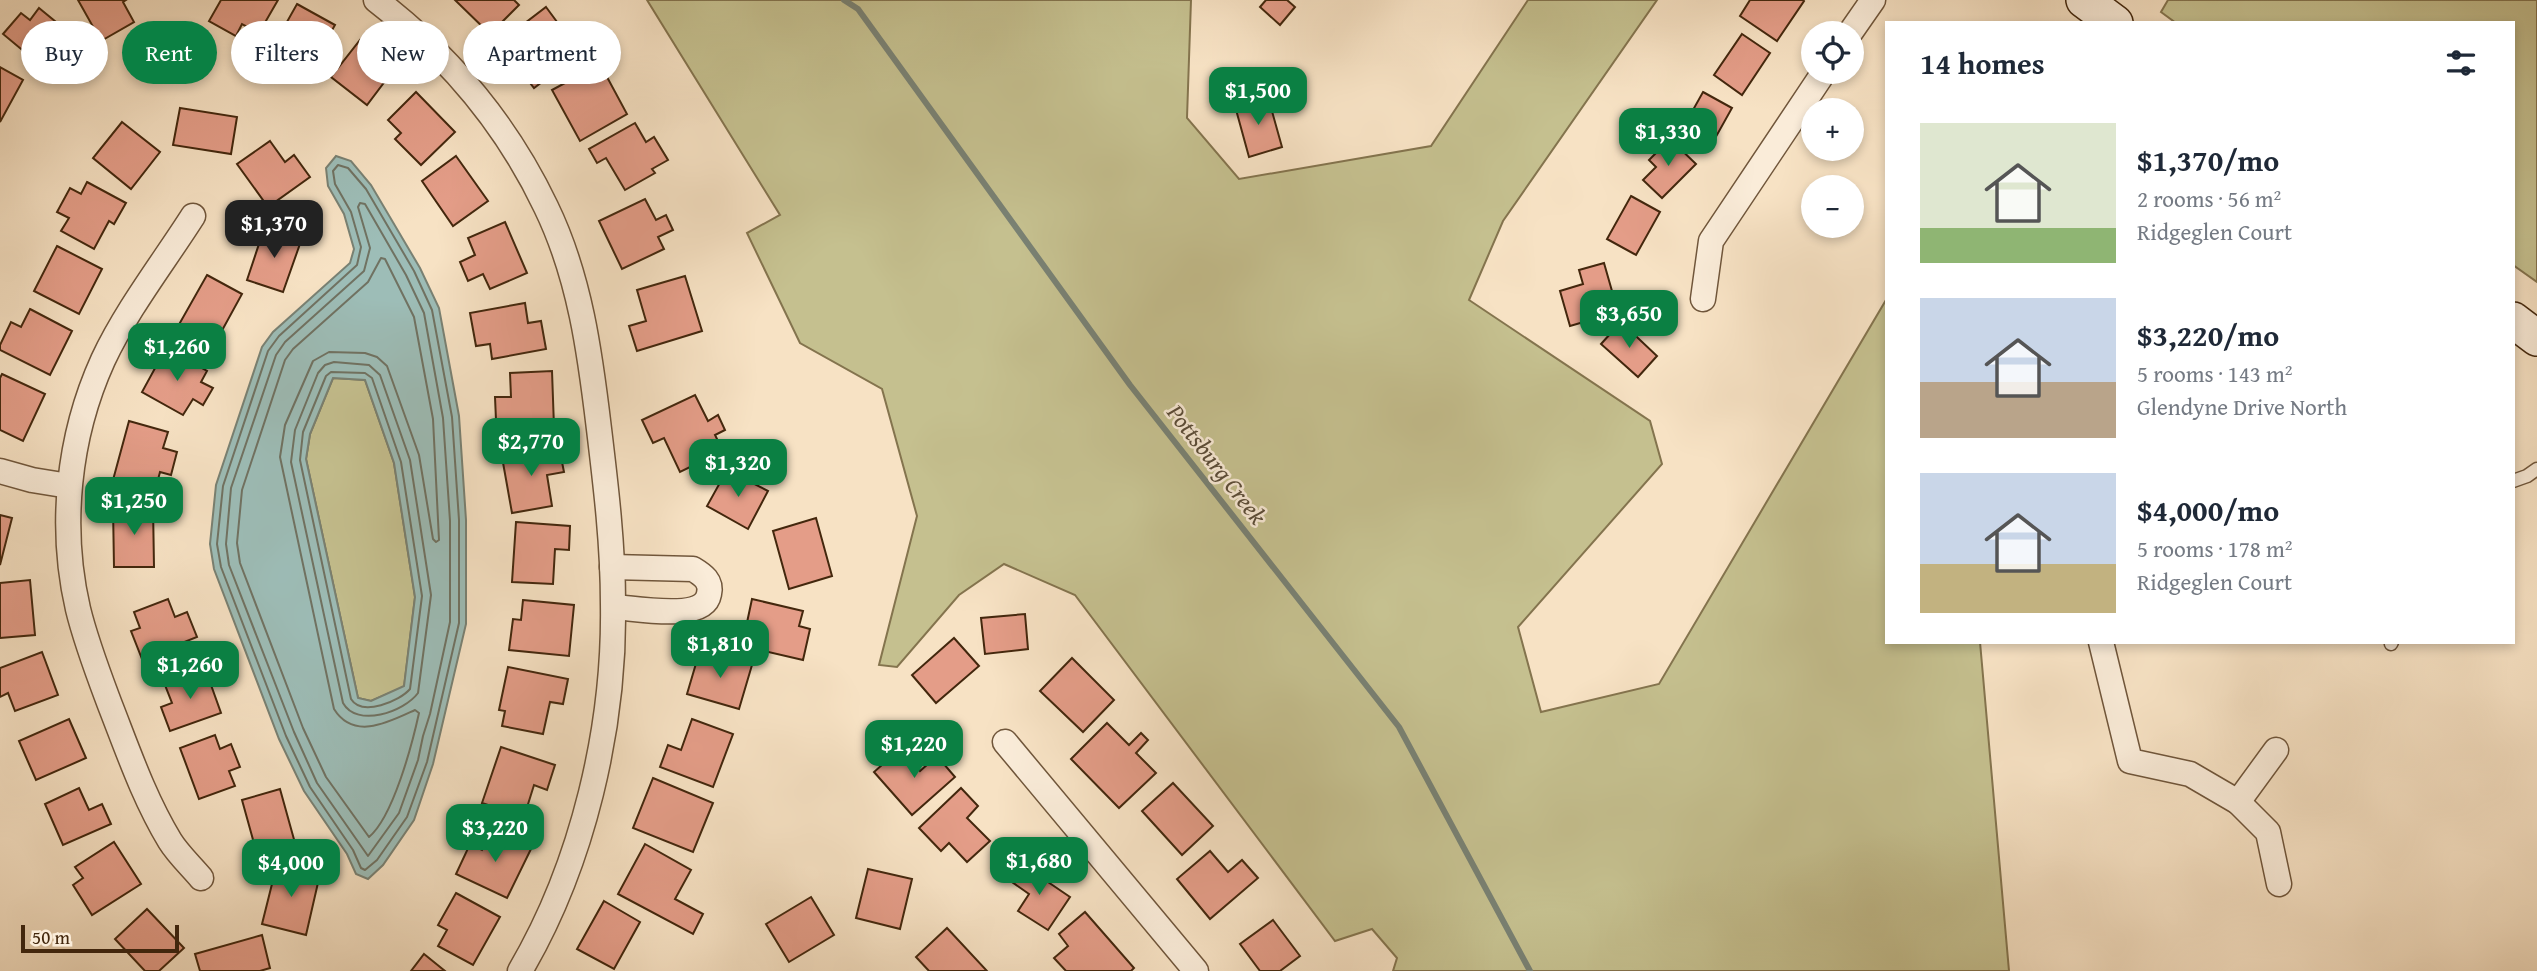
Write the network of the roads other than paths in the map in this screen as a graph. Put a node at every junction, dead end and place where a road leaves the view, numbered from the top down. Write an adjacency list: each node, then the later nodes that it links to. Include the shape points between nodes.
1 (376, 0): 13 (street, via 441,55 485,107 525,166 547,209 575,286 589,344)
2 (1873, 0): 3 (street)
3 (1858, 21)
4 (1816, 84): 6 (street, via 1711,241)
5 (193, 216): 12 (street, via 104,358 87,398)
6 (1703, 299)
7 (2515, 322): 8 (main road)
8 (2537, 338)
9 (2537, 469): 11 (lane)
10 (0, 471): 12 (street)
11 (2515, 480)
12 (69, 486): 19 (street, via 71,572 90,651 143,790 172,843)
13 (612, 567): 14 (street); 14 (street, via 693,569 710,584 702,607 688,611)
14 (614, 607): 21 (street, via 608,697 587,807 554,903)
15 (2101, 644): 18 (street, via 2130,761 2190,774)
16 (1005, 742): 22 (street)
17 (2276, 750): 18 (street)
18 (2238, 802): 20 (street, via 2268,832)
19 (201, 877)
20 (2279, 884)
21 (520, 971)
22 (1196, 971)

